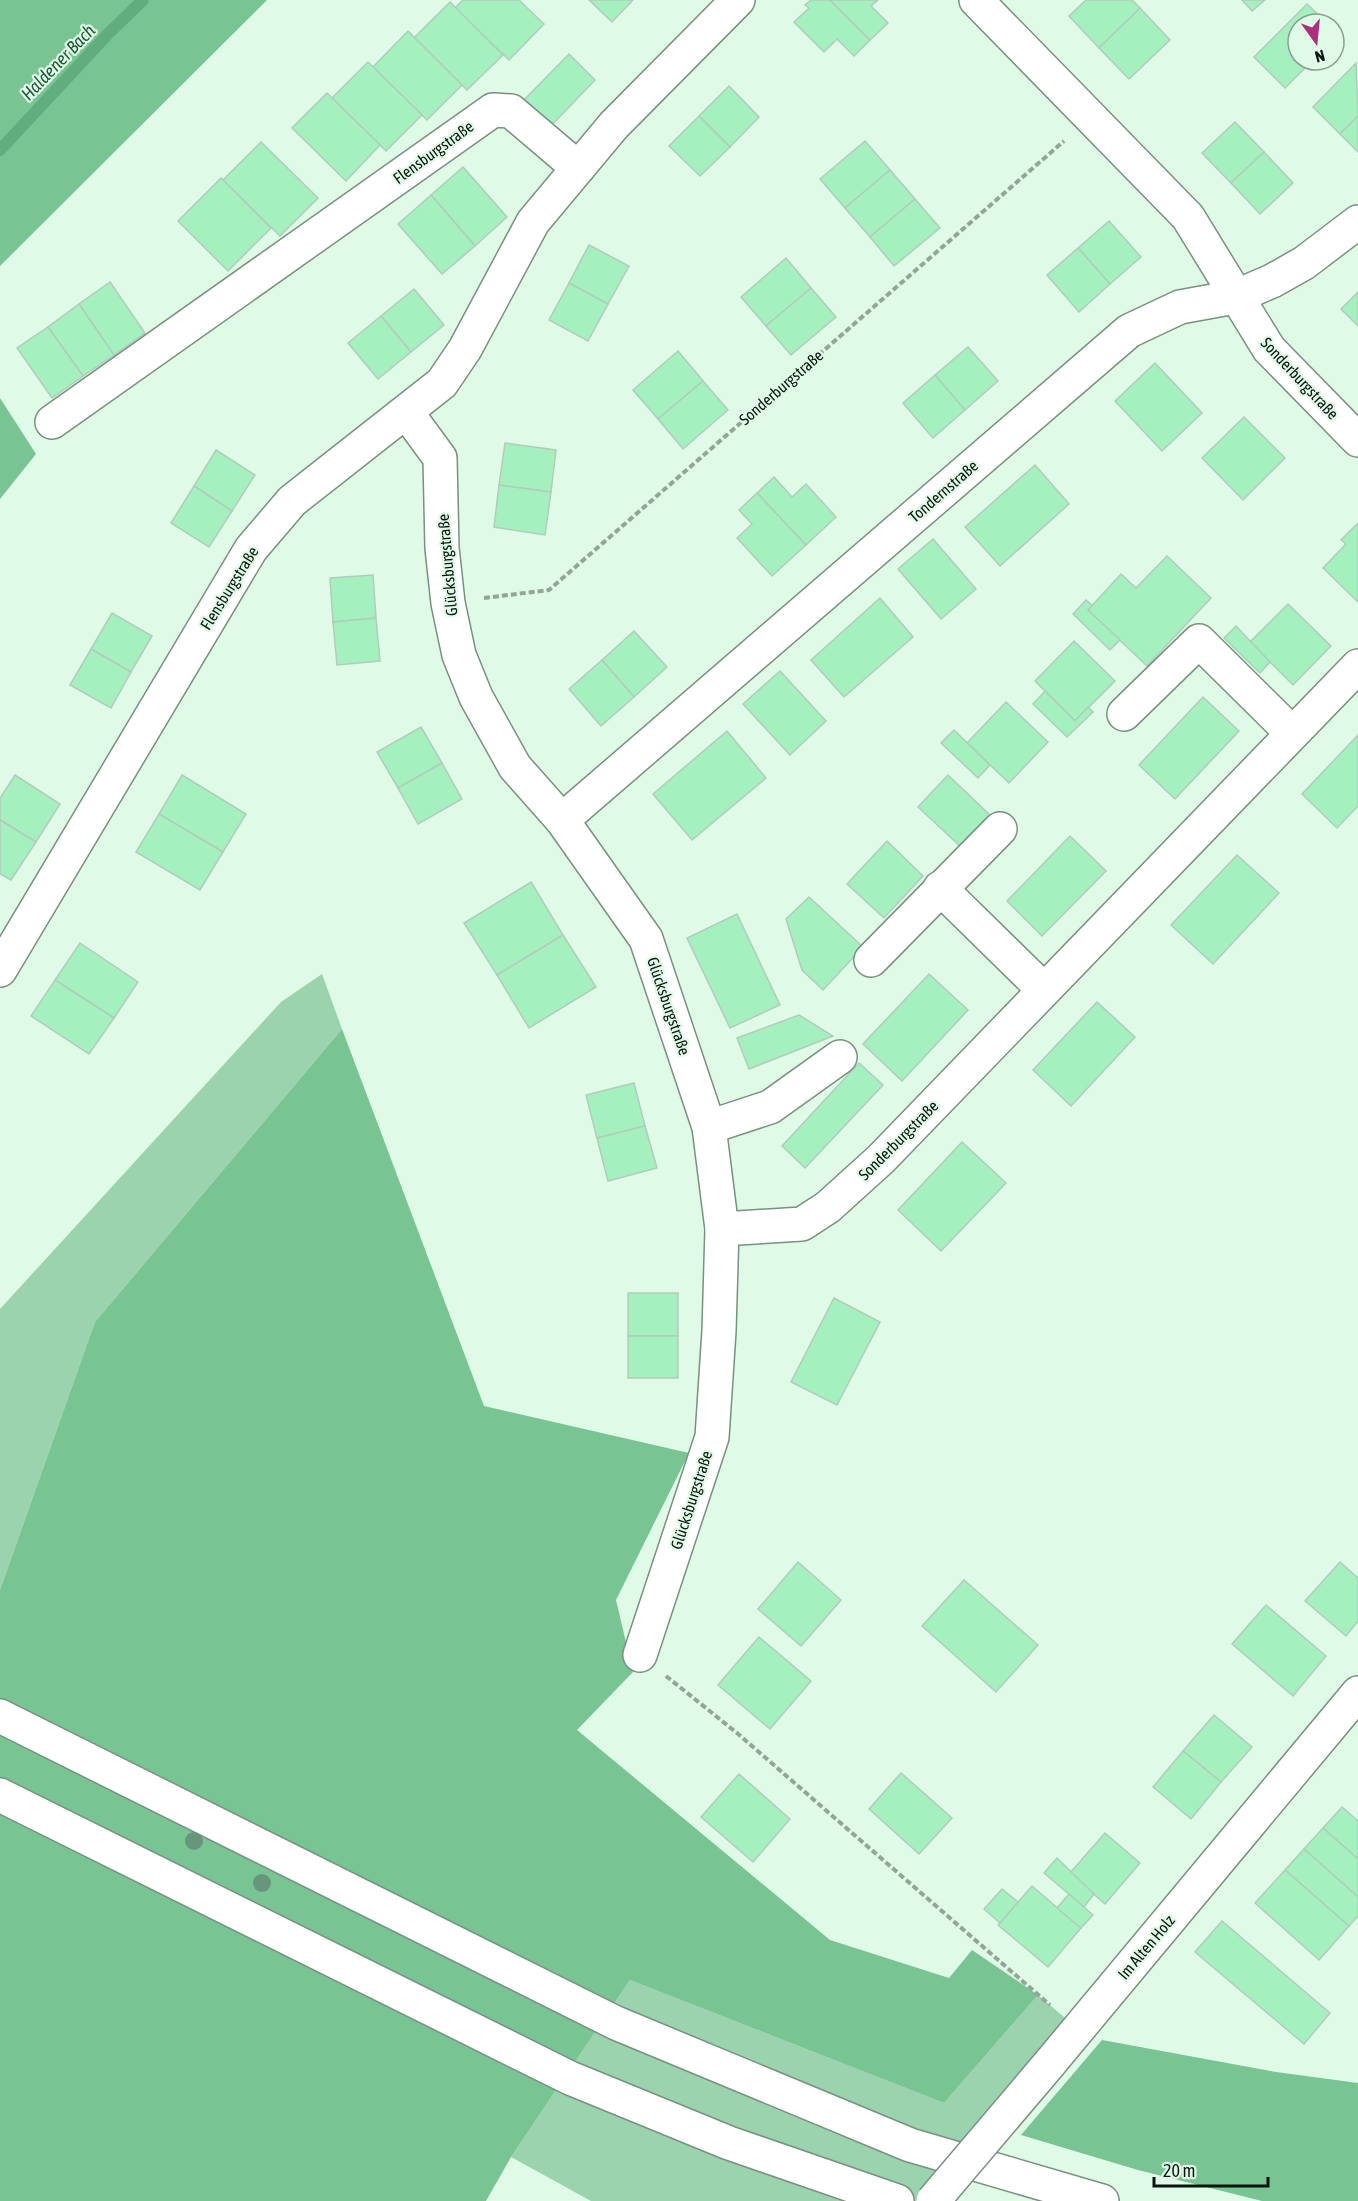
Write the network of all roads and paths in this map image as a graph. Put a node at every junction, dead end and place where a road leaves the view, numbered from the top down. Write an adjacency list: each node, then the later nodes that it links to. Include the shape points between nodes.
1 (738, 0): 4 (main road, Flensburgstraße, via 614,124)
2 (976, 0): 3 (main road, Sonderburgstraße)
3 (1091, 117): 6 (main road, Sonderburgstraße, via 1188,217); 10 (path, Sonderburgstraße, via 549,590)
4 (578, 168): 7 (main road, Flensburgstraße, via 533,222 465,349 442,383); 8 (main road, Flensburgstraße, via 511,111 493,110)
5 (1358, 222): 6 (main road, Tondernstraße, via 1304,263)
6 (1235, 297): 9 (main road, Sonderburgstraße, via 1269,349); 14 (main road, Tondernstraße, via 1180,307 1129,331)
7 (407, 413): 10 (main road, Glücksburgstraße, via 440,458); 18 (main road, Flensburgstraße, via 292,501 251,549)
8 (52, 422)
9 (1358, 440)
10 (448, 603): 14 (main road, Glücksburgstraße, via 459,655 476,697 515,766)
11 (1358, 666): 13 (main road, Sonderburgstraße)
12 (1124, 714): 13 (main road, via 1199,641)
13 (1292, 733): 19 (main road, Sonderburgstraße)
14 (562, 820): 21 (main road, Glücksburgstraße, via 646,939)
15 (1000, 829): 16 (main road)
16 (940, 888): 17 (main road); 19 (main road)
17 (871, 960)
18 (0, 970)
19 (1044, 990): 22 (main road, Sonderburgstraße, via 881,1159 828,1207 802,1224)
20 (840, 1057): 21 (main road, via 770,1107)
21 (709, 1127): 22 (main road, Glücksburgstraße)
22 (722, 1229): 23 (main road, Glücksburgstraße, via 712,1437)
23 (640, 1655): 27 (path, via 737,1733)
24 (1358, 1693): 27 (main road, Im Alten Holz)
25 (0, 1716): 30 (main road, via 616,2024 910,2145)
26 (0, 1795): 28 (main road, via 570,2078 729,2143)
27 (1078, 2029): 29 (main road, Im Alten Holz, bridge)
28 (897, 2201)
29 (933, 2201)
30 (1102, 2201)

